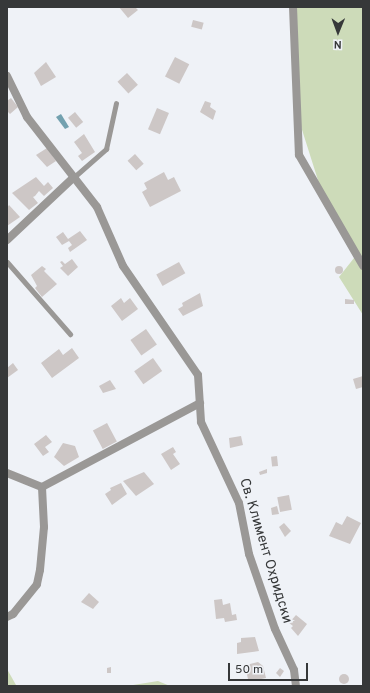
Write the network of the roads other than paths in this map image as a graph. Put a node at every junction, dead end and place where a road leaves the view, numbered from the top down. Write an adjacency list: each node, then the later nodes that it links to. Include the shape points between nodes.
1 (292, 7): 7 (street, via 299,155)
2 (7, 76): 4 (street, Св. Климент Охридски, via 28,117)
3 (116, 103): 4 (lane, via 106,149)
4 (74, 177): 5 (street); 9 (street, Св. Климент Охридски, via 97,207 123,266 198,375)
5 (7, 240)
6 (7, 262): 8 (lane)
7 (363, 266)
8 (70, 334)
9 (200, 403): 11 (street); 13 (street, Св. Климент Охридски, via 201,422 238,503 249,554 275,629 294,670)
10 (7, 473): 11 (street)
11 (42, 487): 12 (street, via 43,535 37,584 13,614)
12 (7, 617)
13 (296, 686)

